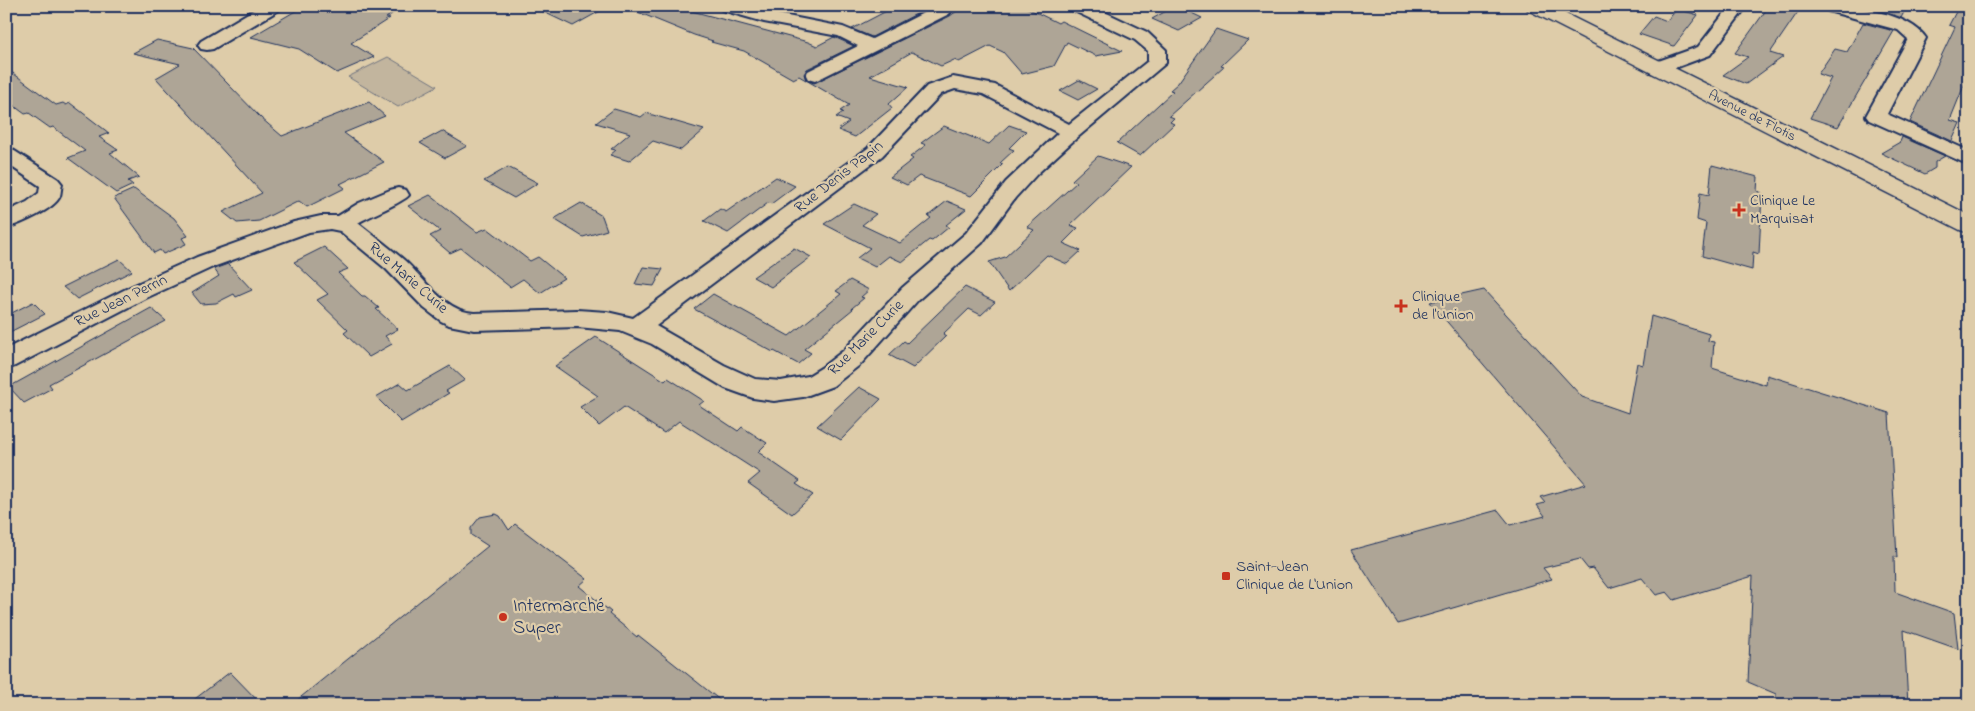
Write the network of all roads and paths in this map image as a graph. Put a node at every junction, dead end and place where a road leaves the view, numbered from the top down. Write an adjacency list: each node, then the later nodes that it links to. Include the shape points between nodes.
1 (273, 6): 8 (street)
2 (728, 6): 9 (street, via 764,17 843,32)
3 (1078, 6): 12 (street, Rue Marie Curie, via 1141,36 1157,50 1156,63)
4 (1535, 6): 10 (street, Avenue de Flotis)
5 (1739, 6): 10 (street, via 1704,51)
6 (1834, 6): 14 (street, via 1904,26 1916,38 1876,116)
7 (943, 10): 9 (street)
8 (207, 45)
9 (871, 46): 11 (street)
10 (1657, 68): 18 (street, Avenue de Flotis)
11 (815, 74)
12 (1072, 133): 19 (street, Rue Denis Papin, via 988,89 954,83 934,90 875,152); 19 (street, Rue Marie Curie, via 1013,188 976,236 910,294 843,366 828,377 793,390 755,389 727,379 664,338)
13 (6, 154): 16 (street, via 51,184 49,196 35,207)
14 (1969, 160)
15 (398, 195): 17 (street)
16 (6, 220)
17 (342, 223): 19 (street, Rue Marie Curie, via 394,264 440,309 457,320 578,318); 20 (street, Rue Jean Perrin, via 307,226 238,248 128,296)
18 (1969, 225)
19 (639, 326)
20 (6, 360)

